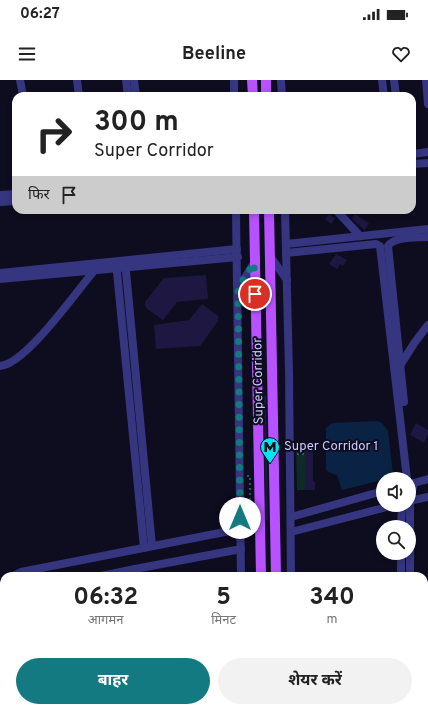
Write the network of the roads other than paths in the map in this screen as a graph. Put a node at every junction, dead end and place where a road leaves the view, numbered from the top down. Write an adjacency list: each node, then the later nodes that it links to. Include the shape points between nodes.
1 (20, 80): 12 (street)
2 (77, 80): 13 (street)
3 (126, 80): 14 (street)
4 (134, 80): 15 (street)
5 (234, 80): 16 (street)
6 (252, 80): 17 (main road)
7 (266, 80): 18 (main road)
8 (281, 80): 19 (street)
9 (382, 80): 20 (street)
10 (394, 80): 21 (street)
11 (426, 80): 22 (street)
12 (22, 92)
13 (78, 92)
14 (128, 92)
15 (136, 92)
16 (234, 92)
17 (253, 92)
18 (266, 92)
19 (282, 92)
20 (384, 92)
21 (396, 92)
22 (428, 104)
23 (428, 152): 24 (street)
24 (416, 154)
25 (428, 163): 26 (street)
26 (416, 164)
27 (12, 194): 28 (street)
28 (0, 195)
29 (12, 201): 30 (street)
30 (0, 202)
31 (236, 214): 40 (street)
32 (254, 214): 43 (main road, Super Corridor)
33 (269, 214): 42 (main road, Super Corridor)
34 (285, 214): 39 (street)
35 (340, 214): 37 (street)
36 (428, 229): 37 (street)
37 (360, 236): 39 (street)
38 (428, 237): 52 (street, via 397,240 390,242 388,246)
39 (286, 244): 41 (street)
40 (238, 253): 44 (street); 49 (street)
41 (286, 253): 48 (street); 54 (street, via 376,244 380,246)
42 (270, 256): 48 (street); 72 (main road, Super Corridor)
43 (254, 263): 49 (street); 71 (main road, Super Corridor)
44 (121, 265): 45 (street); 46 (street); 65 (street)
45 (94, 271): 47 (street); 51 (street, via 25,353)
46 (0, 273)
47 (0, 279)
48 (287, 280): 62 (street, via 290,454 294,498)
49 (238, 288): 63 (street)
50 (428, 326): 52 (street)
51 (0, 366)
52 (400, 367): 53 (street)
53 (404, 402)
54 (409, 472)
55 (428, 479): 56 (street)
56 (416, 481)
57 (376, 493): 62 (street)
58 (428, 496): 59 (street)
59 (416, 499)
60 (376, 510): 64 (street)
61 (410, 512): 75 (street)
62 (291, 516): 64 (street)
63 (240, 528): 65 (street); 66 (street)
64 (291, 532): 73 (street)
65 (148, 547): 68 (street)
66 (240, 549): 69 (street); 70 (street)
67 (401, 560): 74 (street)
68 (21, 572)
69 (140, 572)
70 (241, 572)
71 (261, 572)
72 (276, 572)
73 (291, 572)
74 (401, 572)
75 (410, 572)

